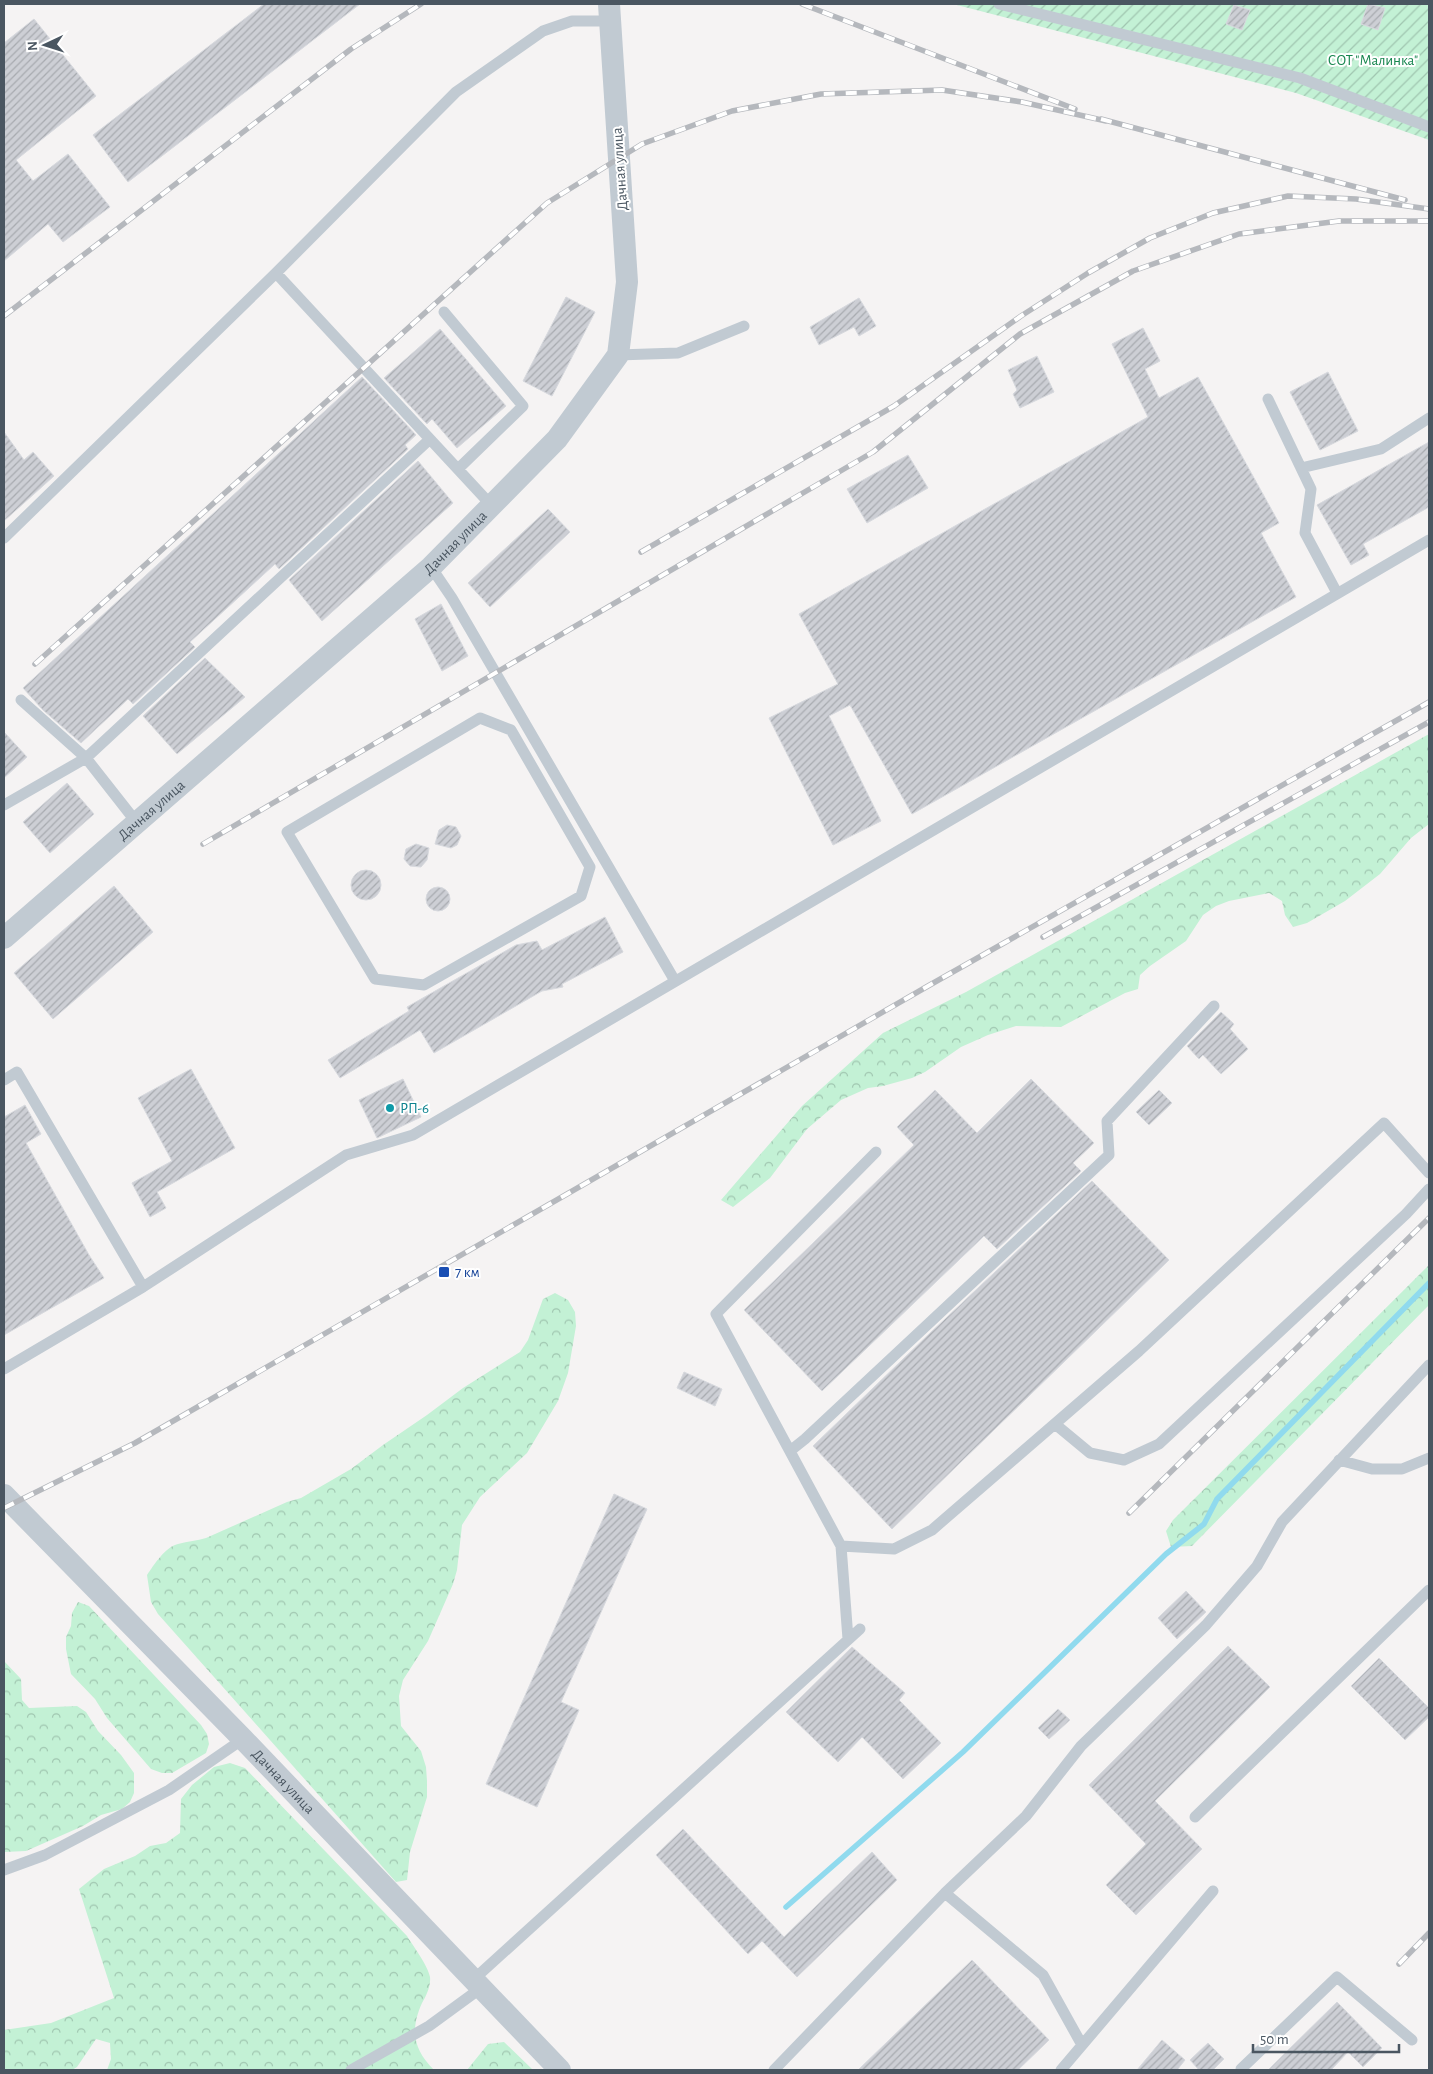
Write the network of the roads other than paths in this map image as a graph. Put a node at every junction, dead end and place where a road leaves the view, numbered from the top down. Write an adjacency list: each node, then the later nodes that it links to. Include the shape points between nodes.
1 (999, 4): 3 (lane, via 1300,78)
2 (610, 12): 4 (lane, via 543,31 456,92); 7 (street, Дачная улица, via 627,282)
3 (1429, 127)
4 (276, 274): 10 (lane); 14 (lane)
5 (444, 312): 12 (lane, via 523,406)
6 (744, 326): 7 (lane, via 678,352)
7 (618, 355): 13 (street, Дачная улица, via 557,439)
8 (1268, 399): 11 (lane)
9 (1429, 418): 11 (lane, via 1381,449)
10 (430, 439): 12 (lane); 20 (lane)
11 (1301, 468): 17 (lane, via 1311,489 1305,532)
12 (458, 469): 13 (lane)
13 (492, 506): 16 (street, Дачная улица)
14 (4, 538)
15 (1429, 540): 17 (lane)
16 (431, 567): 22 (street, Дачная улица); 24 (lane, via 457,606)
17 (1337, 594): 24 (lane)
18 (21, 700): 20 (lane)
19 (511, 730): 19 (lane, via 590,867 581,896 424,985 375,979 287,832 480,718)
20 (86, 758): 21 (lane); 22 (lane)
21 (4, 805)
22 (137, 823): 23 (street, Дачная улица)
23 (4, 938)
24 (675, 981): 30 (lane, via 413,1135 346,1155)
25 (1214, 1006): 34 (lane, via 1107,1121 1109,1155)
26 (4, 1080): 30 (lane, via 16,1072)
27 (876, 1152): 34 (lane, via 716,1314)
28 (1429, 1172): 33 (lane, via 1384,1123 1139,1351)
29 (1429, 1189): 33 (lane, via 1159,1444 1124,1460 1090,1453)
30 (143, 1287): 32 (lane)
31 (1429, 1365): 36 (lane)
32 (4, 1369)
33 (1055, 1424): 38 (lane, via 932,1530 894,1549)
34 (790, 1451): 38 (lane)
35 (1429, 1458): 36 (lane, via 1402,1469 1372,1469)
36 (1339, 1460): 46 (lane, via 1282,1522 1257,1566 1206,1625 1081,1746 1026,1816)
37 (4, 1495): 42 (street, Дачная улица)
38 (841, 1546): 41 (lane)
39 (1429, 1590): 43 (lane)
40 (860, 1629): 41 (lane)
41 (848, 1640): 47 (lane)
42 (242, 1739): 44 (lane, via 168,1790 45,1855); 47 (street, Дачная улица)
43 (1195, 1816)
44 (4, 1870)
45 (1213, 1890): 49 (lane)
46 (945, 1893): 49 (lane, via 1043,1975); 52 (lane)
47 (477, 1984): 50 (lane, via 429,2026); 51 (street, Дачная улица)
48 (1412, 2040): 54 (lane, via 1337,1977)
49 (1082, 2045): 53 (lane)
50 (351, 2070)
51 (560, 2070)
52 (774, 2070)
53 (1061, 2070)
54 (1242, 2070)

